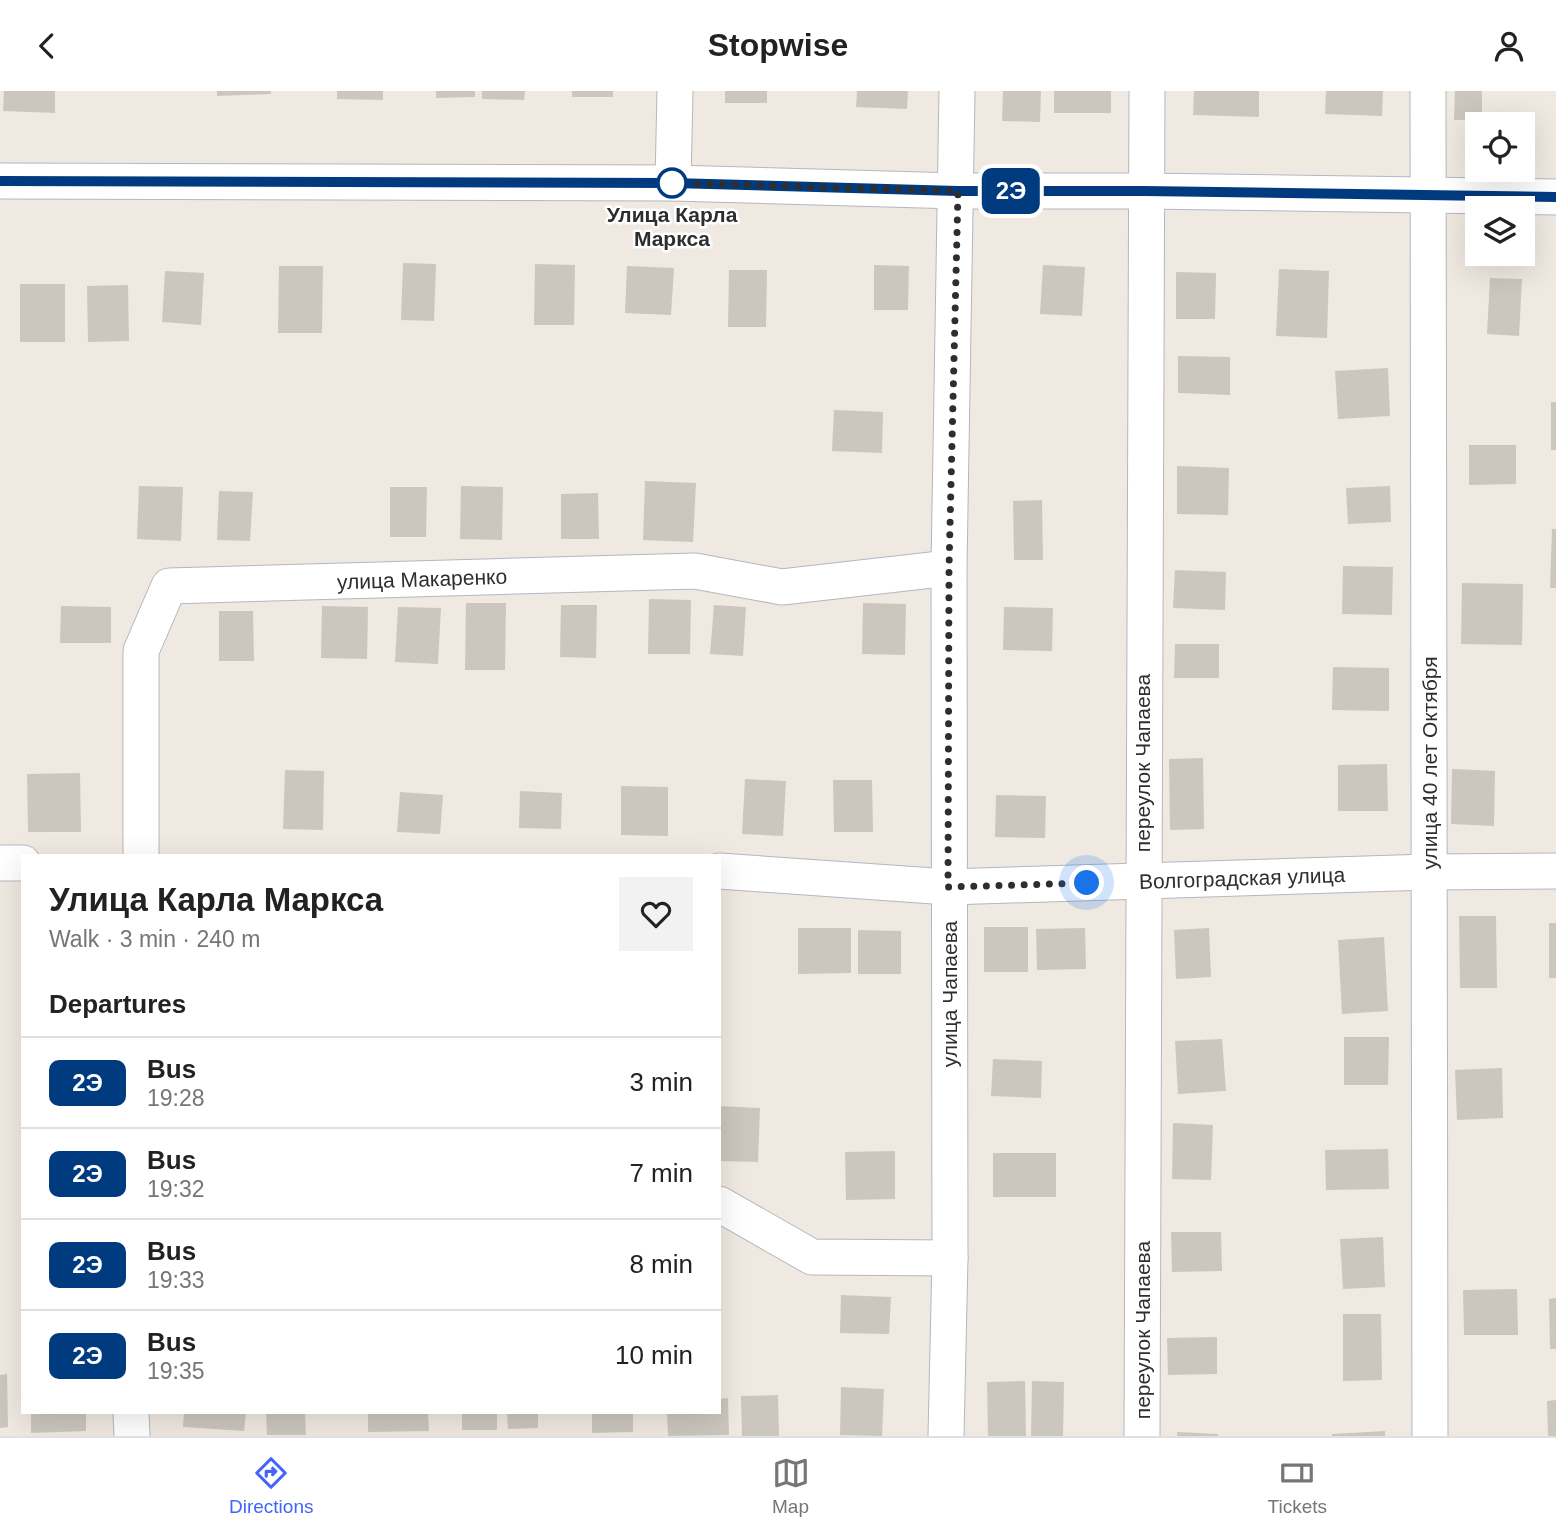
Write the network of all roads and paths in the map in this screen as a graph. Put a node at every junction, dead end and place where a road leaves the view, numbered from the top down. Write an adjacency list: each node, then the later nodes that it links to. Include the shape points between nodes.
1 (675, 91): 6 (street)
2 (957, 91): 7 (street, улица Чапаева)
3 (1147, 91): 8 (street, переулок Чапаева)
4 (1428, 91): 9 (street, улица 40 лет Октября)
5 (0, 181): 6 (street)
6 (673, 183): 7 (street)
7 (958, 191): 8 (street); 11 (street, улица Чапаева)
8 (1144, 191): 9 (street); 18 (street, переулок Чапаева)
9 (1429, 196): 10 (street); 17 (street, улица 40 лет Октября)
10 (1556, 197)
11 (949, 568): 12 (street, улица Макаренко, via 782,587 695,571 169,586 141,651); 19 (street, улица Чапаева)
12 (141, 854)
13 (0, 863): 14 (street)
14 (21, 863)
15 (721, 871): 19 (street, Волгоградская улица)
16 (1556, 871): 17 (street, Волгоградская улица)
17 (1429, 872): 18 (street, Волгоградская улица); 26 (street, улица 40 лет Октября)
18 (1142, 881): 19 (street, Волгоградская улица); 25 (street, переулок Чапаева)
19 (948, 887): 21 (street, улица Чапаева)
20 (721, 1205): 21 (street, via 812,1257)
21 (950, 1258): 24 (street, улица Чапаева)
22 (131, 1414): 23 (street)
23 (132, 1436)
24 (946, 1436)
25 (1142, 1436)
26 (1430, 1436)

